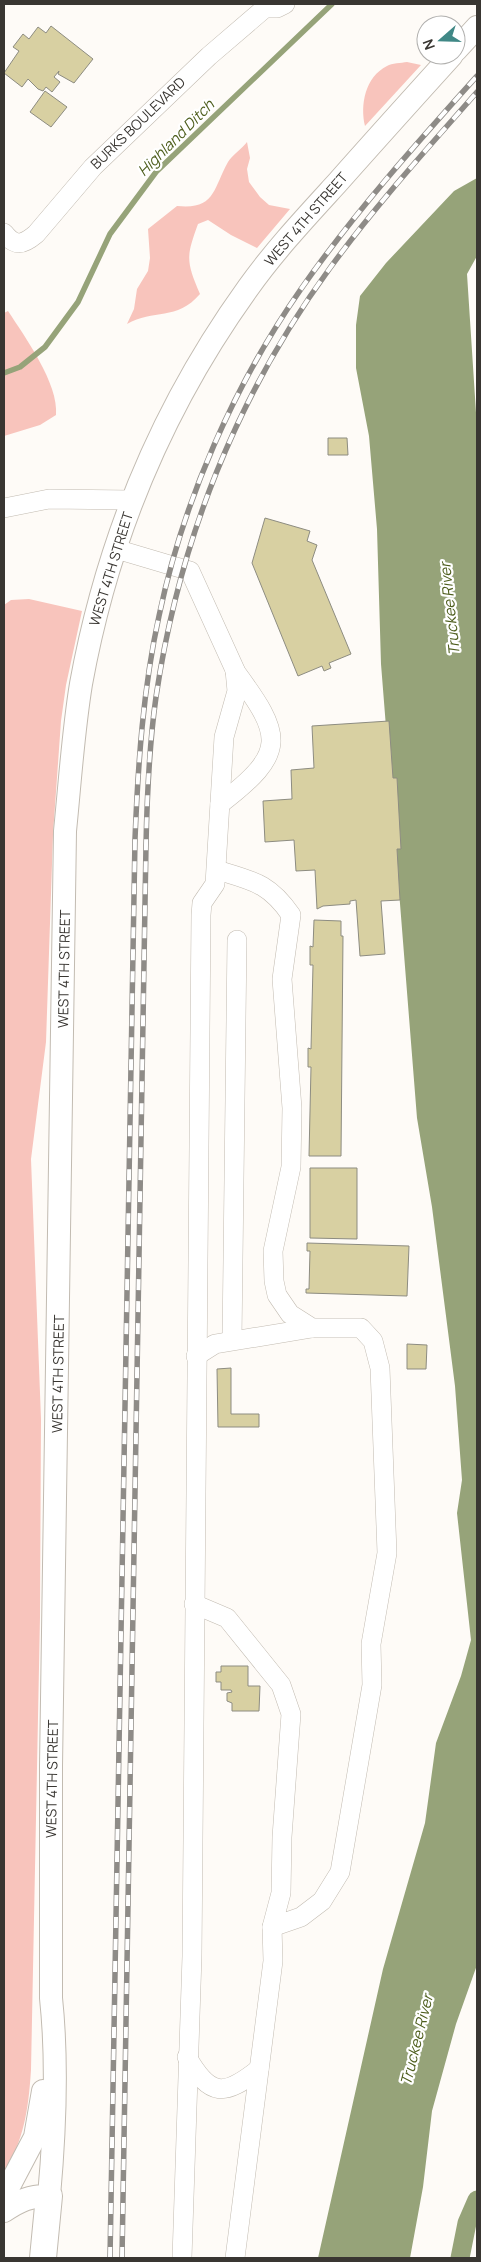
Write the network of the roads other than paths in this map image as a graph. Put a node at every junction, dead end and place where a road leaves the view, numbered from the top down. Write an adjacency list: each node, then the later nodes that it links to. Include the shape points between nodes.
1 (285, 4): 5 (street, BURKS BOULEVARD, via 278,8 265,8 209,56 92,167 27,242)
2 (477, 26): 3 (main road)
3 (466, 39)
4 (443, 65): 6 (main road, WEST 4TH STREET, via 289,236 249,286 186,384)
5 (11, 238)
6 (132, 500): 7 (street, via 49,499); 8 (main road, WEST 4TH STREET)
7 (4, 508)
8 (116, 549): 9 (street, via 190,571); 18 (main road, WEST 4TH STREET, via 91,635 81,686 66,831 51,1776)
9 (235, 670): 10 (street, via 237,691 224,736); 10 (street, via 262,708 272,732 271,750 256,774)
10 (220, 804): 11 (street)
11 (217, 870): 13 (street, via 260,884 276,895 291,915 282,979 292,1108 291,1167 273,1251 274,1281 277,1295 290,1314); 15 (street, via 215,884 202,903 200,915)
12 (237, 940): 14 (street)
13 (312, 1328): 14 (street); 17 (street, via 361,1328 372,1341 380,1368 387,1553 371,1644 372,1685 340,1872 322,1901 301,1917)
14 (232, 1340): 15 (street, via 215,1344)
15 (196, 1356): 16 (street)
16 (194, 1604): 17 (street, via 226,1618 233,1625 281,1685 291,1714 281,1893); 19 (street, via 192,1956)
17 (272, 1927): 20 (street, via 273,1961)
18 (51, 1998): 21 (main road, WEST 4TH STREET, via 44,2082 36,2129 26,2157); 22 (main road, WEST 4TH STREET, via 55,2036 55,2101)
19 (187, 2057): 20 (street, via 204,2083 227,2089); 25 (street)
20 (259, 2068): 26 (street)
21 (4, 2196)
22 (49, 2196): 23 (main road, via 18,2201); 24 (highway)
23 (4, 2211)
24 (43, 2258)
25 (182, 2258)
26 (235, 2258)

